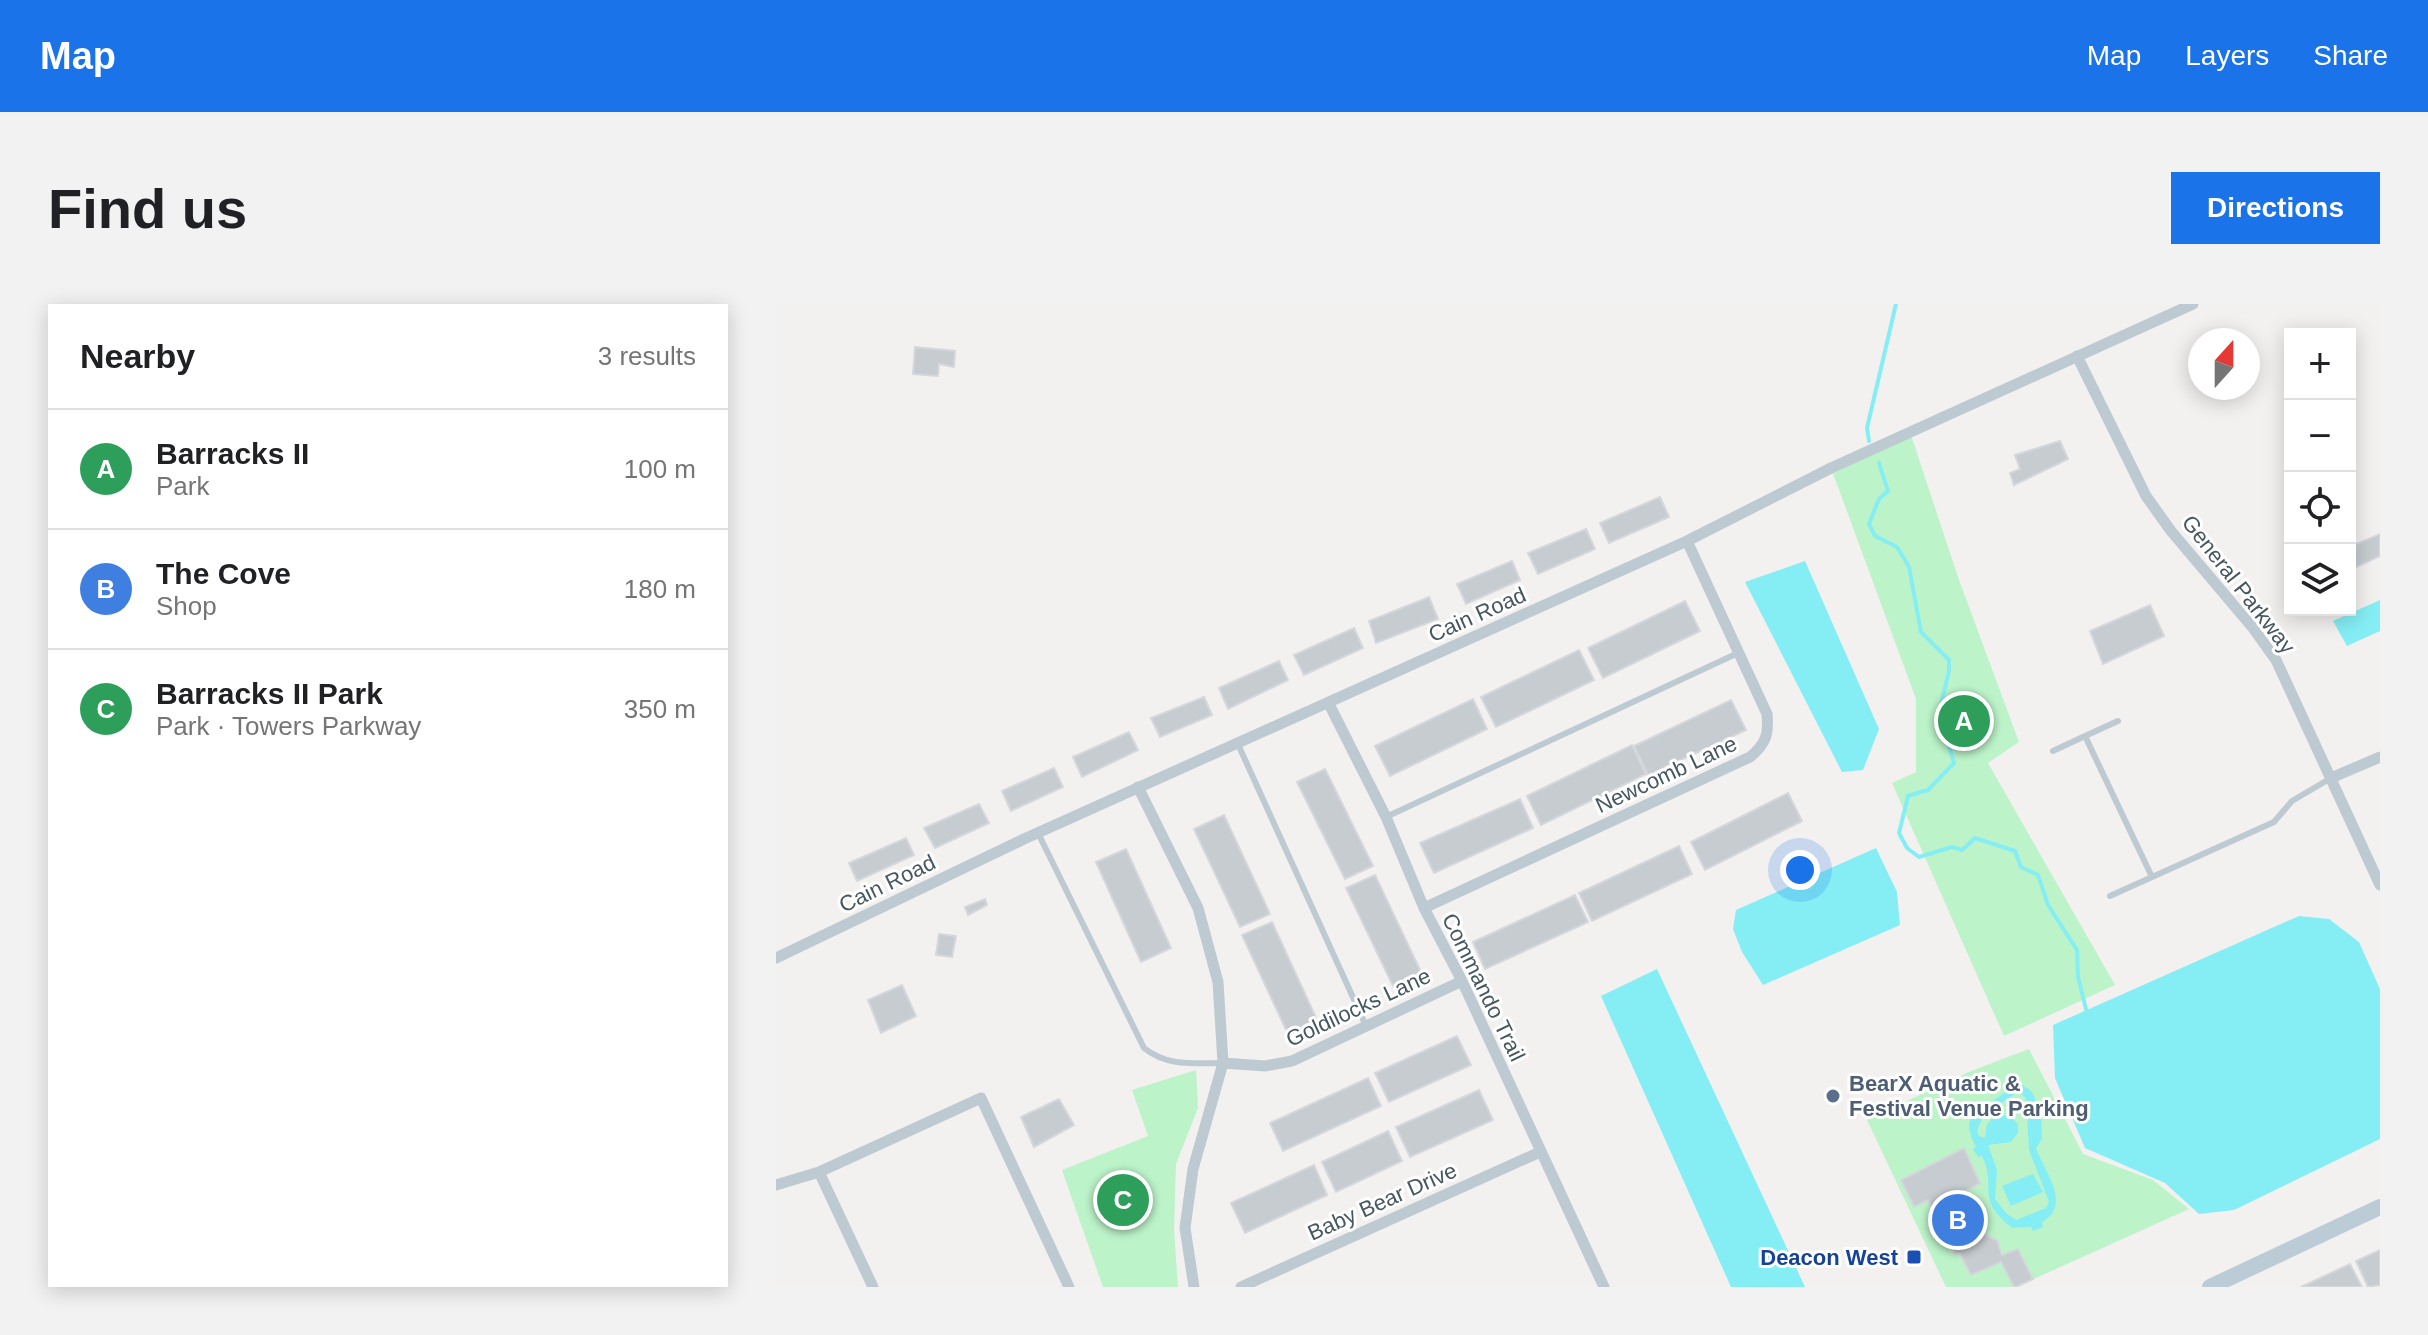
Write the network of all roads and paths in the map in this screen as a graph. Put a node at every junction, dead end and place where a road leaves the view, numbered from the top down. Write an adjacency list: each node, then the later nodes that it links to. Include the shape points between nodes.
1 (2193, 304): 2 (street, Cain Road)
2 (2077, 356): 3 (street, Cain Road, via 1831,468); 11 (street, General Parkway, via 2146,496 2276,660)
3 (1687, 541): 4 (street, Newcomb Lane); 5 (street, Cain Road)
4 (1738, 653): 13 (lane); 18 (street, Newcomb Lane, via 1767,714 1767,739 1750,757)
5 (1329, 704): 8 (street, Cain Road); 13 (street, Commando Trail)
6 (2118, 721): 7 (lane)
7 (2085, 736): 9 (lane); 15 (lane)
8 (1237, 742): 12 (street, Cain Road); 21 (lane)
9 (2053, 751)
10 (2380, 757): 11 (street)
11 (2331, 778): 15 (lane, via 2292,801 2274,822); 16 (street, General Parkway)
12 (1138, 787): 14 (street, Cain Road); 22 (street, via 1198,908 1218,982)
13 (1386, 817): 18 (street, Commando Trail)
14 (1038, 833): 19 (street, Cain Road); 22 (lane, via 1144,1048 1170,1063)
15 (2152, 877): 17 (lane)
16 (2380, 885)
17 (2110, 896)
18 (1424, 908): 20 (street, Commando Trail)
19 (776, 958)
20 (1462, 981): 21 (street, Goldilocks Lane); 23 (street, Commando Trail)
21 (1366, 1026): 22 (street, Goldilocks Lane, via 1279,1065)
22 (1223, 1063): 29 (street, via 1193,1169 1185,1228)
23 (1540, 1152): 30 (street, Baby Bear Drive); 31 (street, Commando Trail)
24 (819, 1172): 25 (street); 27 (street); 28 (street, via 981,1098)
25 (776, 1185)
26 (2380, 1207): 32 (street)
27 (873, 1287)
28 (1069, 1287)
29 (1194, 1287)
30 (1241, 1287)
31 (1604, 1287)
32 (2210, 1287)

